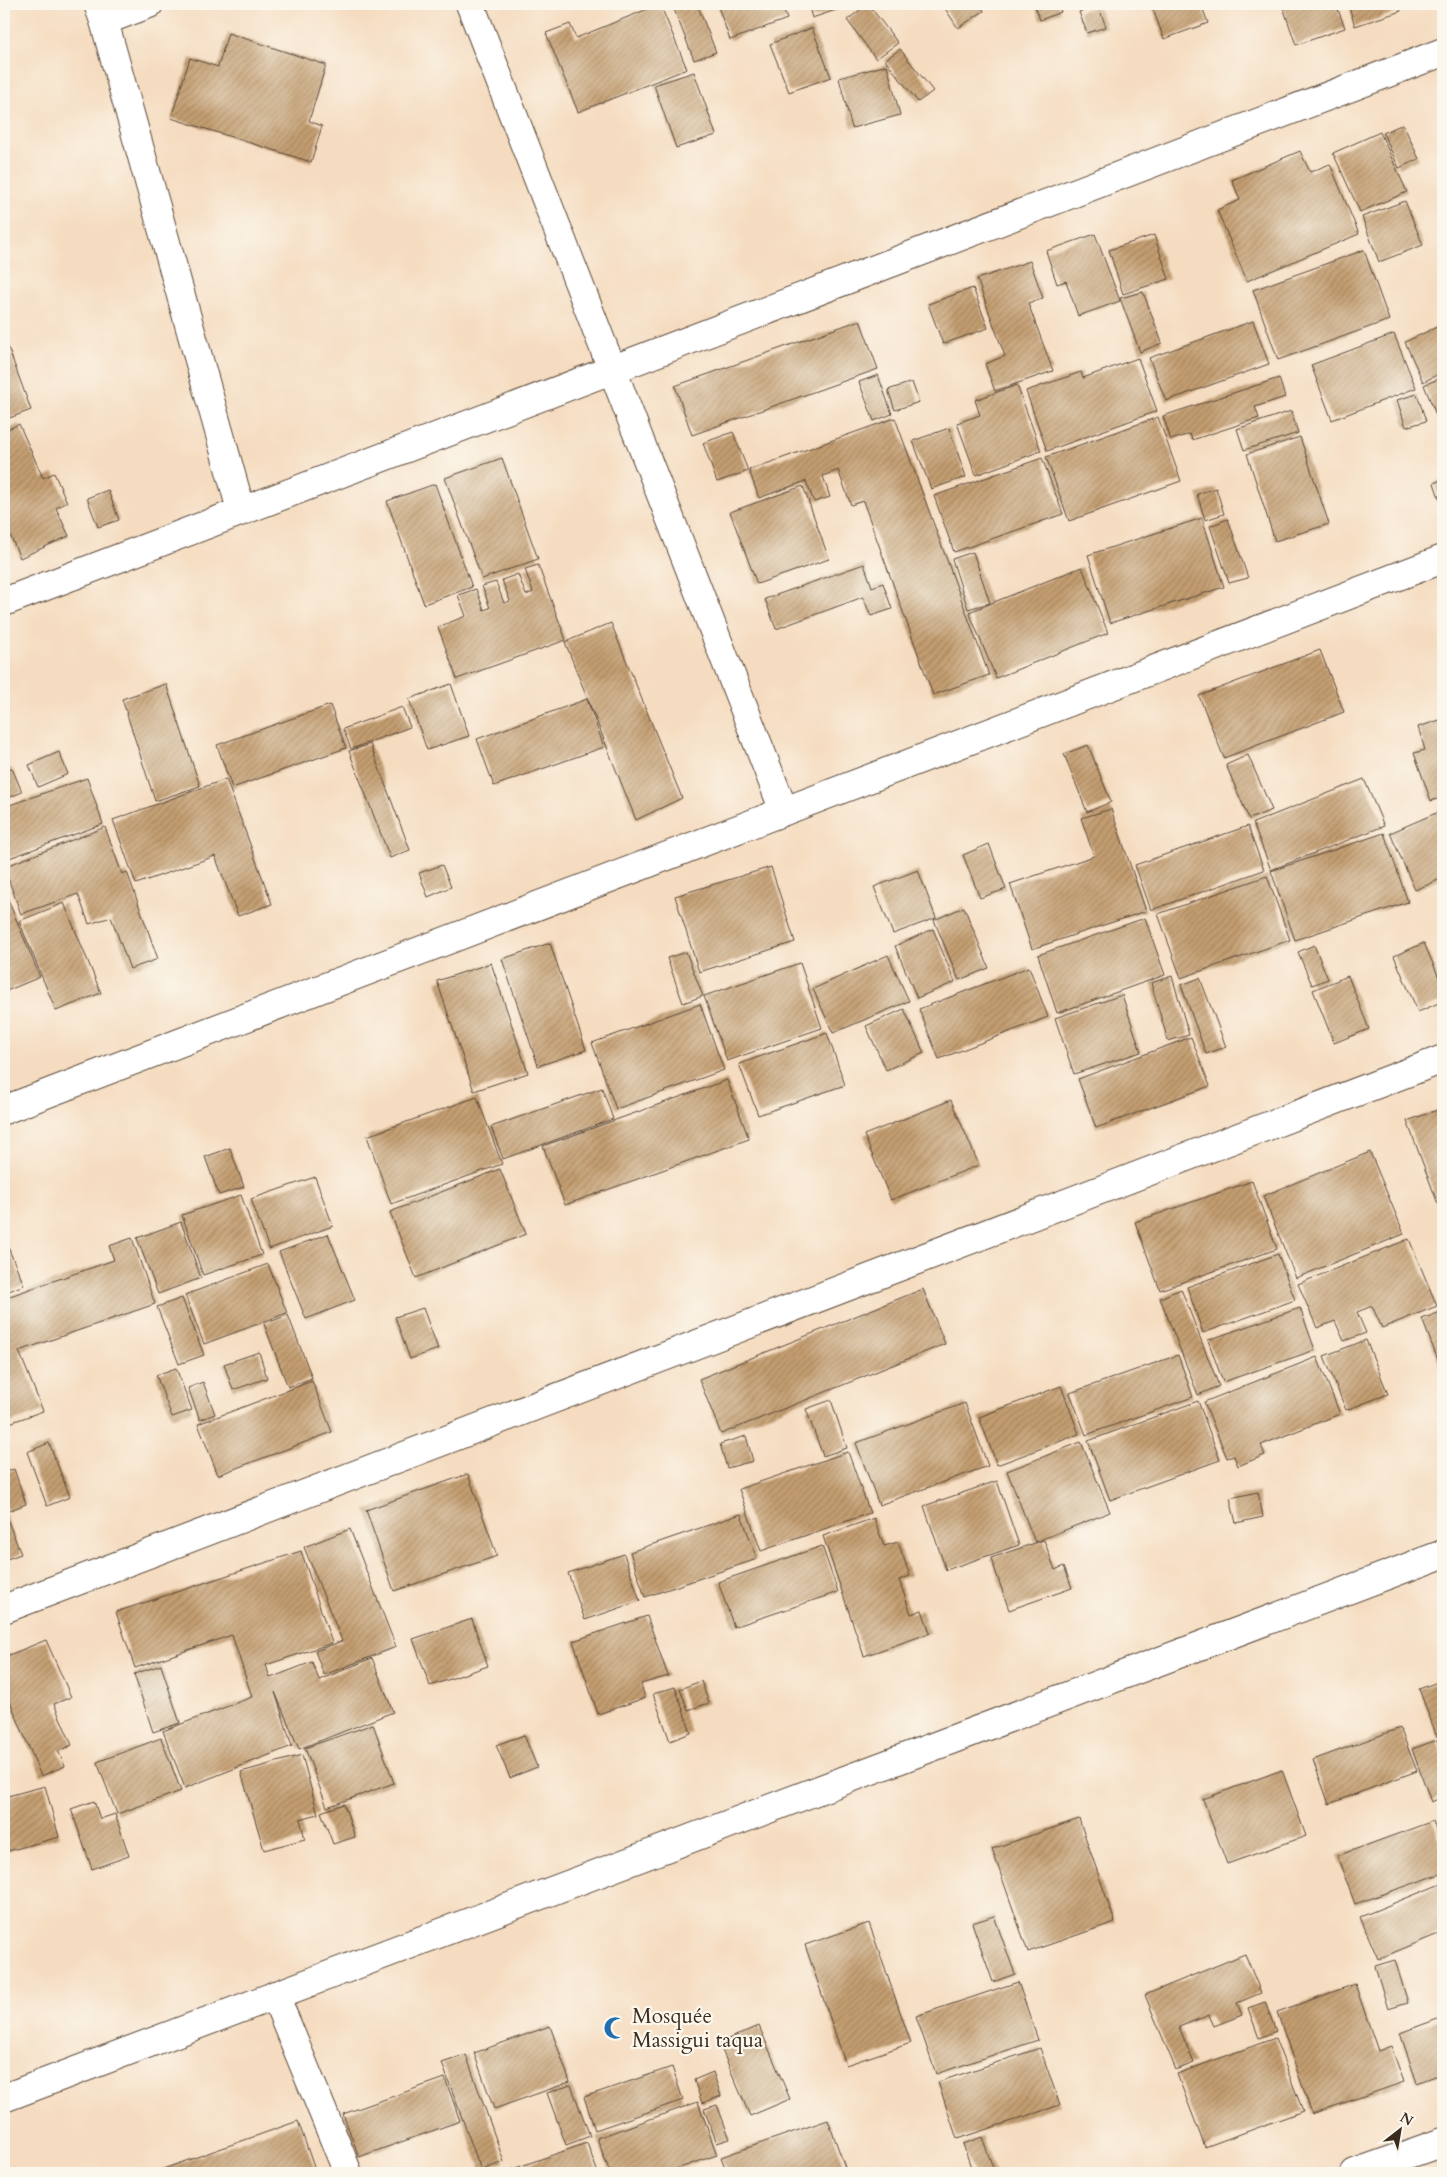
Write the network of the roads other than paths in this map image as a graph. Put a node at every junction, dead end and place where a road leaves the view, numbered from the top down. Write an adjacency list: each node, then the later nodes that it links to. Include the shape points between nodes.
1 (149, 4): 3 (street)
2 (470, 4): 5 (street)
3 (101, 12): 6 (street)
4 (1443, 52): 5 (street)
5 (612, 370): 6 (street); 9 (street)
6 (241, 510): 8 (street)
7 (1443, 559): 9 (street)
8 (4, 602)
9 (784, 811): 11 (street)
10 (1443, 1059): 13 (street)
11 (4, 1110)
12 (1443, 1554): 14 (street)
13 (4, 1609)
14 (275, 1995): 15 (street); 17 (street)
15 (4, 2098)
16 (1443, 2142): 18 (street)
17 (348, 2173)
18 (1355, 2173)

